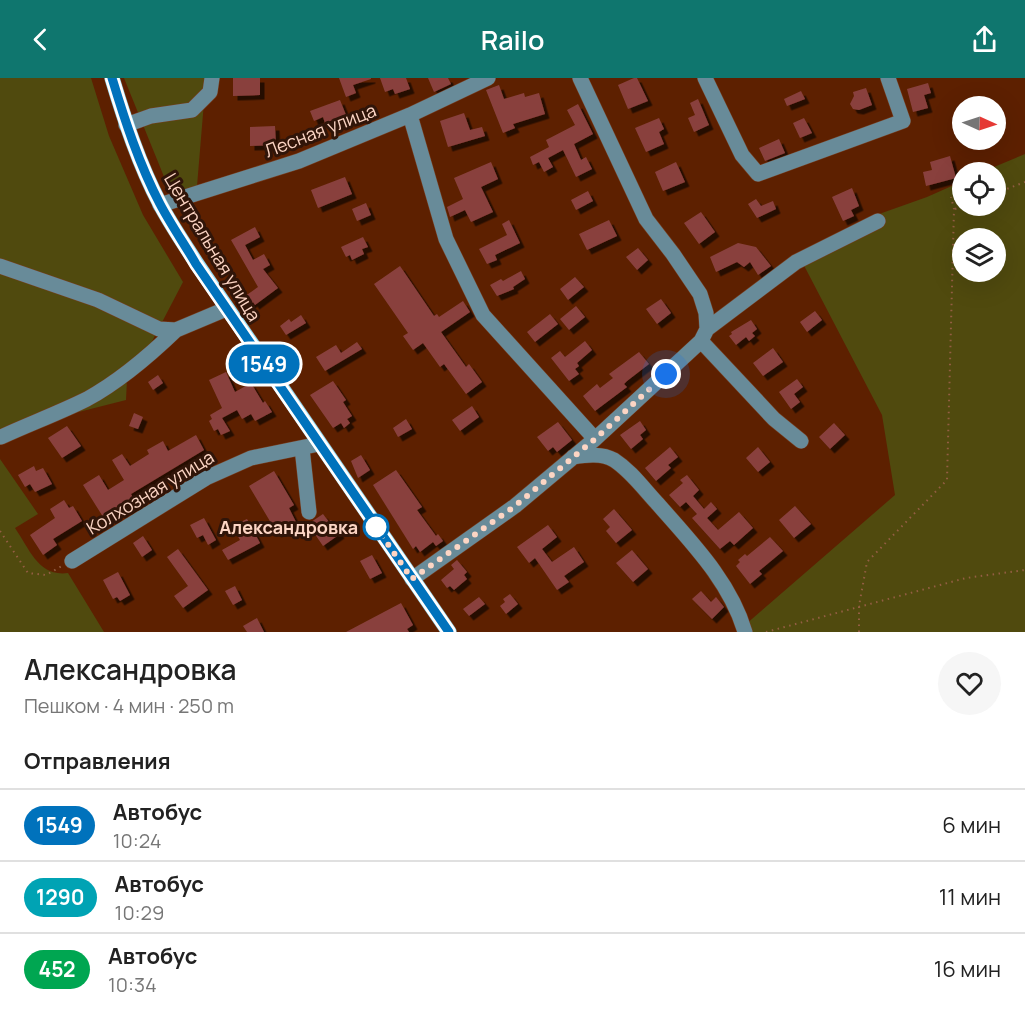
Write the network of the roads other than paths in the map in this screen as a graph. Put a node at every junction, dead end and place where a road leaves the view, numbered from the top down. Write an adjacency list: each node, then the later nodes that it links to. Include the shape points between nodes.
1 (112, 78): 8 (main road, Центральная улица)
2 (212, 78): 8 (street, via 210,92 192,110)
3 (488, 78): 7 (street, Лесная улица)
4 (580, 78): 14 (street, via 646,219 700,294 706,313)
5 (705, 78): 6 (street, via 742,155 758,174 903,121)
6 (888, 78)
7 (410, 115): 9 (street, Лесная улица, via 299,161); 16 (street, via 447,239 483,315)
8 (126, 124): 9 (main road, Центральная улица)
9 (160, 205): 12 (main road, Центральная улица)
10 (878, 221): 14 (street, via 796,262)
11 (0, 266): 13 (street, via 98,300 159,329)
12 (226, 309): 13 (street); 18 (main road, Центральная улица)
13 (176, 330): 15 (street, via 124,375 88,398)
14 (704, 335): 16 (street); 17 (street, via 774,419)
15 (1, 437)
16 (595, 439): 20 (street)
17 (801, 441)
18 (319, 444): 19 (street, Колхозная улица); 23 (main road, Центральная улица)
19 (302, 448): 21 (street); 22 (street, Колхозная улица, via 250,458 206,478)
20 (573, 457): 23 (street, via 515,506); 25 (street, via 591,454 612,459 629,472 710,562 740,615)
21 (309, 512)
22 (72, 561)
23 (412, 579): 24 (main road, Центральная улица)
24 (449, 632)
25 (745, 632)

